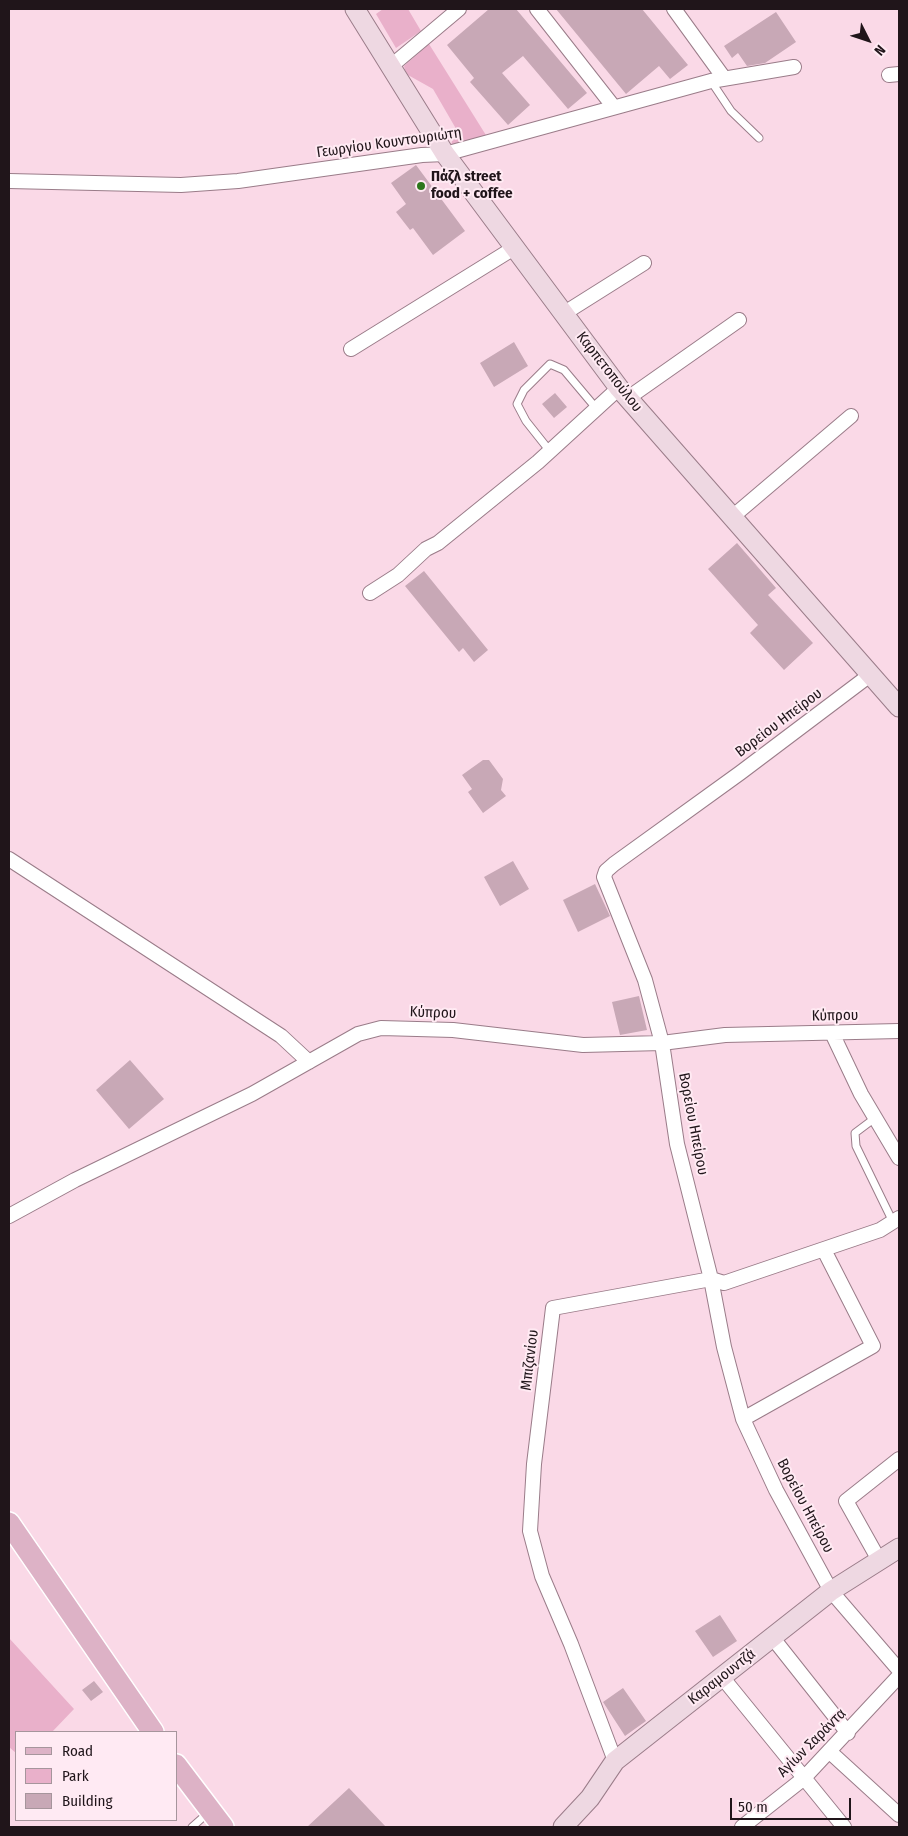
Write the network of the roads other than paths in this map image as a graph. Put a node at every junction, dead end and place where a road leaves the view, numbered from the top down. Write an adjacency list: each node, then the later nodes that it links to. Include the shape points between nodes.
1 (460, 9): 5 (street)
2 (537, 9): 8 (street)
3 (674, 9): 7 (street)
4 (359, 11): 5 (main road, Καρπετοπούλου)
5 (390, 67): 10 (main road, Καρπετοπούλου)
6 (794, 67): 7 (street, Γεωργίου Κουντουριώτη)
7 (718, 79): 8 (street, Γεωργίου Κουντουριώτη); 9 (lane, via 731,111)
8 (613, 106): 10 (street, Γεωργίου Κουντουριώτη)
9 (759, 138)
10 (445, 154): 11 (street, Γεωργίου Κουντουριώτη, via 238,181 181,185); 12 (main road, Καρπετοπούλου)
11 (9, 181)
12 (514, 248): 14 (main road, Καρπετοπούλου); 16 (street)
13 (644, 263): 14 (street)
14 (563, 314): 17 (main road, Καρπετοπούλου)
15 (739, 320): 17 (street)
16 (351, 349)
17 (623, 393): 18 (street); 21 (main road, Καρπετοπούλου)
18 (596, 408): 20 (street); 20 (lane, via 564,370 550,364 524,390 517,404)
19 (850, 416): 21 (street)
20 (549, 450): 22 (street, via 398,575)
21 (731, 518): 23 (main road, Καρπετοπούλου)
22 (370, 593)
23 (870, 674): 24 (main road, Καρπετοπούλου); 28 (street, Βορείου Ηπείρου, via 606,871 604,877 644,980)
24 (899, 707)
25 (9, 859): 29 (street, via 281,1036)
26 (899, 1030): 27 (street, Κύπρου)
27 (832, 1032): 28 (street, Κύπρου, via 725,1034); 30 (street)
28 (662, 1043): 29 (street, Κύπρου, via 583,1045 453,1030 381,1028 358,1034); 35 (street, Βορείου Ηπείρου, via 677,1144)
29 (309, 1062): 32 (street, Κύπρου)
30 (875, 1118): 31 (street); 33 (lane, via 855,1133 856,1146)
31 (899, 1158)
32 (9, 1216)
33 (896, 1220): 34 (street, Μπιζανίου, via 880,1230)
34 (824, 1250): 35 (street, Μπιζανίου, via 724,1283); 36 (street, via 873,1346)
35 (712, 1279): 36 (street, Βορείου Ηπείρου, via 724,1347); 49 (street, Μπιζανίου, via 553,1308 534,1464 530,1530 542,1576)
36 (743, 1419): 41 (street, Βορείου Ηπείρου, via 776,1490)
37 (899, 1459): 40 (street, via 846,1501)
38 (9, 1522): 46 (main road)
39 (899, 1548): 40 (main road, Καραμουντζά)
40 (879, 1560): 41 (main road, Καραμουντζά)
41 (831, 1591): 42 (main road, Καραμουντζά); 43 (street, Βορείου Ηπείρου)
42 (772, 1637): 45 (main road, Καραμουντζά); 47 (street)
43 (899, 1670)
44 (899, 1676): 47 (street, Αγίων Σαράντα)
45 (722, 1678): 49 (main road, Καραμουντζά); 51 (street)
46 (152, 1731)
47 (848, 1733): 48 (street, Αγίων Σαράντα)
48 (830, 1752): 51 (street, Αγίων Σαράντα); 52 (street)
49 (615, 1761): 55 (main road, Καραμουντζά, via 590,1798)
50 (178, 1769): 53 (main road)
51 (803, 1779): 56 (street, Αγίων Σαράντα); 57 (street)
52 (899, 1815)
53 (216, 1819): 54 (lane)
54 (192, 1827)
55 (563, 1827)
56 (742, 1827)
57 (844, 1827)

